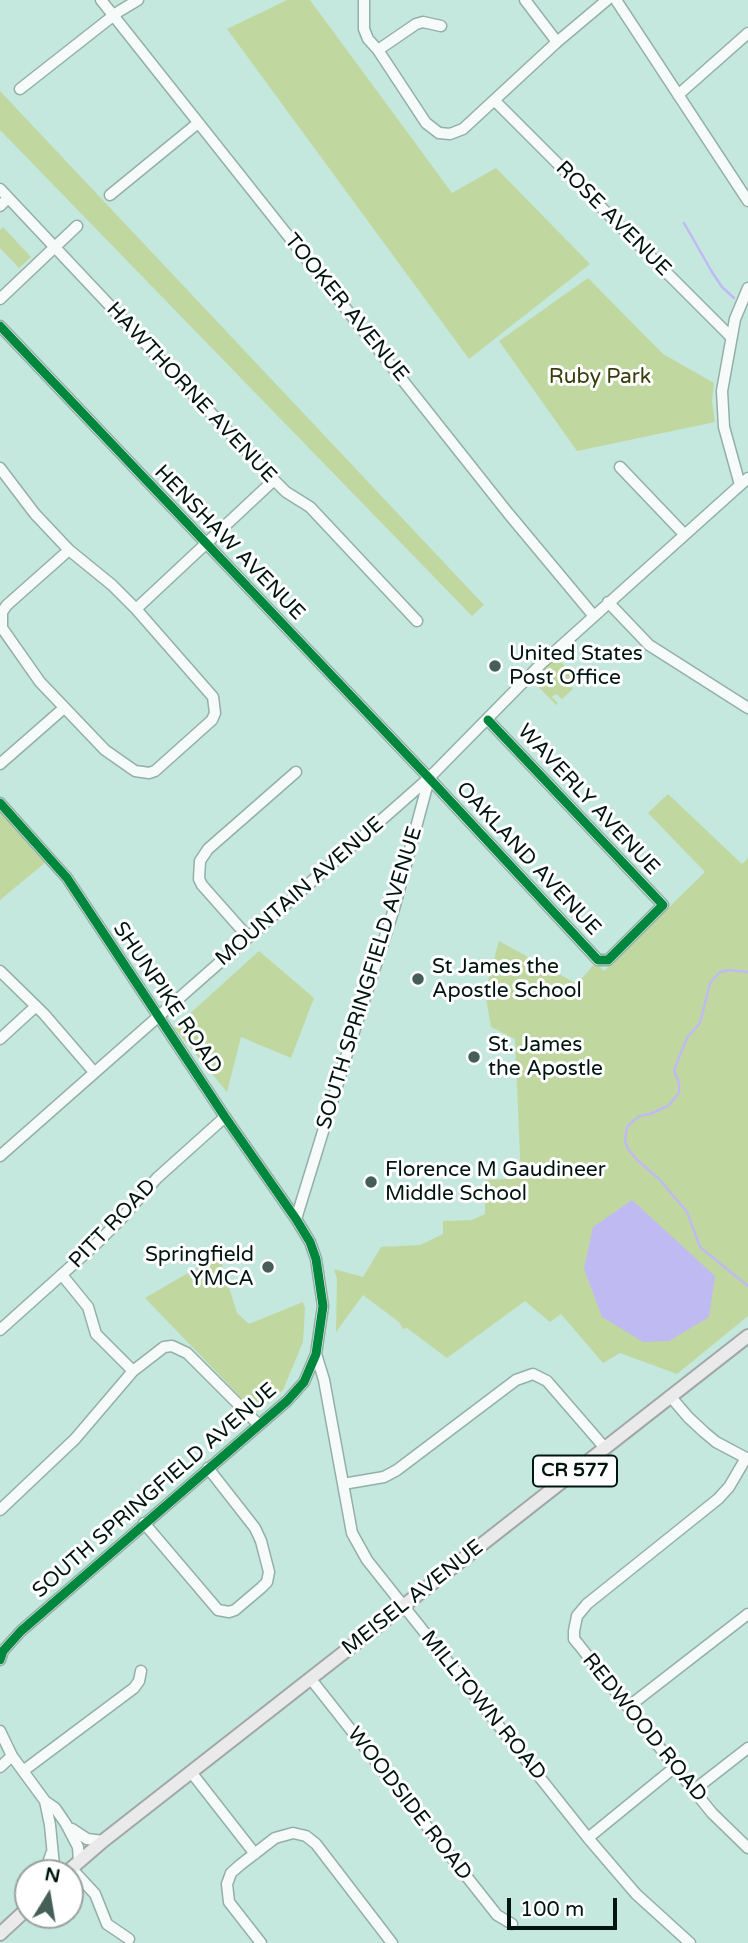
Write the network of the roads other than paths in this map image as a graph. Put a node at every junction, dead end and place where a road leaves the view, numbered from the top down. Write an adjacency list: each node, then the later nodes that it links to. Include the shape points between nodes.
1 (101, 0): 7 (street, TOOKER AVENUE)
2 (138, 0): 7 (street)
3 (364, 0): 11 (street, via 364,29)
4 (525, 0): 10 (street)
5 (607, 0): 10 (street)
6 (617, 0): 13 (street)
7 (113, 15): 12 (street); 15 (street, TOOKER AVENUE)
8 (441, 26): 11 (street, via 416,24)
9 (748, 33): 13 (street)
10 (557, 42): 14 (street)
11 (378, 50): 14 (street, via 426,123 439,133 464,129)
12 (20, 89)
13 (678, 95): 19 (street)
14 (495, 100): 26 (street, ROSE AVENUE)
15 (198, 123): 17 (street); 36 (street, TOOKER AVENUE)
16 (0, 189): 18 (street, HAWTHORNE AVENUE)
17 (110, 195)
18 (8, 198): 20 (street); 22 (street, HAWTHORNE AVENUE)
19 (748, 201)
20 (0, 206)
21 (77, 226): 22 (street)
22 (55, 248): 24 (street); 29 (street, HAWTHORNE AVENUE)
23 (748, 288): 26 (street)
24 (0, 299)
25 (2, 329): 32 (street, HENSHAW AVENUE)
26 (731, 337): 30 (street, via 722,409)
27 (620, 467): 31 (street)
28 (0, 469): 33 (street)
29 (274, 480): 32 (street); 37 (street, HAWTHORNE AVENUE, via 310,507)
30 (744, 481): 31 (street, MOUNTAIN AVENUE)
31 (684, 534): 34 (street, MOUNTAIN AVENUE)
32 (206, 545): 35 (street); 43 (street, HENSHAW AVENUE)
33 (69, 550): 35 (street); 38 (street, via 7,606 1,620 24,661)
34 (608, 602): 36 (street, MOUNTAIN AVENUE); 39 (street, via 649,645)
35 (136, 609): 38 (street, via 213,696 212,720 155,771 142,773 106,750)
36 (593, 615): 40 (street, MOUNTAIN AVENUE)
37 (417, 621)
38 (64, 708): 41 (street)
39 (748, 708)
40 (488, 720): 43 (street, MOUNTAIN AVENUE); 45 (street, WAVERLY AVENUE)
41 (0, 764)
42 (296, 772): 46 (street, via 200,861 202,885)
43 (429, 778): 45 (street, OAKLAND AVENUE, via 597,960 608,960); 46 (street, MOUNTAIN AVENUE); 54 (street, SOUTH SPRINGFIELD AVENUE, via 394,909)
44 (0, 803): 49 (street, SHUNPIKE ROAD, via 66,878)
45 (663, 905)
46 (248, 937): 49 (street, MOUNTAIN AVENUE)
47 (0, 971): 48 (street)
48 (35, 1007): 50 (street); 51 (street)
49 (159, 1017): 51 (street, MOUNTAIN AVENUE); 52 (street, SHUNPIKE ROAD)
50 (0, 1039)
51 (94, 1072): 53 (street, MOUNTAIN AVENUE)
52 (225, 1117): 54 (street, SHUNPIKE ROAD); 55 (street, PITT ROAD, via 157,1178)
53 (0, 1156)
54 (296, 1219): 58 (street, SOUTH SPRINGFIELD AVENUE, via 310,1242 320,1275 323,1306)
55 (62, 1275): 56 (street, PITT ROAD); 59 (street, via 88,1307 96,1334)
56 (0, 1330)
57 (748, 1336): 60 (main road, MEISEL AVENUE / CR 577)
58 (316, 1354): 61 (street, SOUTH SPRINGFIELD AVENUE, via 304,1382); 65 (street, MILLTOWN ROAD)
59 (133, 1371): 61 (street, via 163,1347 178,1348); 66 (street, via 75,1439)
60 (670, 1396): 62 (main road, MEISEL AVENUE / CR 577); 63 (street, via 716,1442)
61 (258, 1424): 64 (street, SOUTH SPRINGFIELD AVENUE)
62 (605, 1448): 65 (street, via 547,1381 525,1375 397,1471); 68 (main road, MEISEL AVENUE / CR 577)
63 (747, 1459): 73 (street, REDWOOD ROAD, via 718,1499 578,1616 574,1639)
64 (208, 1468): 67 (street, SOUTH SPRINGFIELD AVENUE); 67 (street, via 256,1528 269,1572 261,1588 235,1610 219,1610)
65 (343, 1484): 68 (street, MILLTOWN ROAD, via 352,1533)
66 (0, 1510)
67 (144, 1523): 70 (street, SOUTH SPRINGFIELD AVENUE, via 21,1631)
68 (403, 1606): 72 (main road, MEISEL AVENUE / CR 577); 84 (street, MILLTOWN ROAD)
69 (748, 1614): 73 (street)
70 (1, 1655)
71 (141, 1671): 79 (street, via 134,1688)
72 (310, 1678): 80 (main road, MEISEL AVENUE / CR 577); 95 (street, WOODSIDE ROAD, via 497,1915)
73 (628, 1707): 78 (street, REDWOOD ROAD)
74 (0, 1731): 76 (street)
75 (748, 1748): 81 (street)
76 (12, 1756): 77 (street); 79 (street)
77 (0, 1767)
78 (675, 1768): 81 (street, REDWOOD ROAD); 84 (street)
79 (23, 1771): 82 (street)
80 (191, 1772): 85 (main road, MEISEL AVENUE / CR 577); 88 (street)
81 (694, 1790): 86 (street, REDWOOD ROAD)
82 (45, 1801): 83 (street); 87 (street)
83 (66, 1824): 85 (street, via 87,1839); 91 (street, via 78,1847)
84 (588, 1838): 98 (street, MILLTOWN ROAD)
85 (103, 1841): 92 (main road, MEISEL AVENUE / CR 577)
86 (748, 1848)
87 (51, 1854): 89 (street); 90 (street)
88 (255, 1854): 99 (street, via 231,1873 226,1890 233,1907); 100 (street, via 287,1833 311,1840)
89 (49, 1859)
90 (52, 1859)
91 (73, 1859)
92 (81, 1859)
93 (84, 1883): 97 (street, via 95,1894 107,1924)
94 (14, 1921): 96 (main road)
95 (512, 1924)
96 (0, 1934)
97 (129, 1939)
98 (683, 1941)
99 (261, 1943)
100 (392, 1943)

